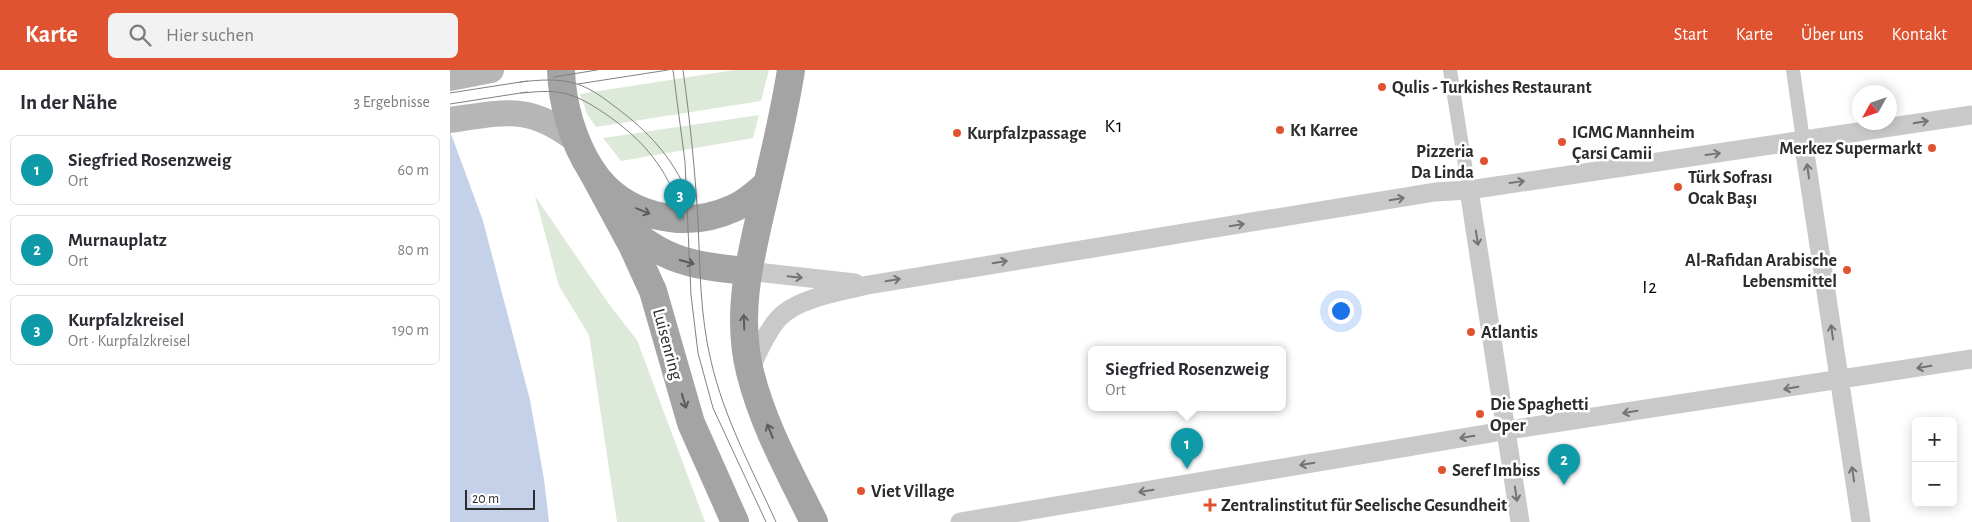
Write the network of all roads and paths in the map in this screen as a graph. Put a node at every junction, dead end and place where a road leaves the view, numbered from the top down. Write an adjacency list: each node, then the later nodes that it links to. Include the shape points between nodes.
1 (491, 70): 6 (main road)
2 (561, 70): 10 (main road, via 564,103)
3 (791, 70): 12 (main road)
4 (1450, 70): 13 (street)
5 (1793, 70): 9 (street)
6 (450, 78)
7 (1972, 115): 9 (street, one-way to 7)
8 (450, 120): 10 (main road, via 519,113 544,120)
9 (1803, 140): 13 (street, one-way to 9); 19 (street, one-way to 9)
10 (577, 142): 11 (main road)
11 (592, 171): 12 (main road, one-way to 12, via 603,185 632,207 666,219 688,220 717,215 736,208); 14 (main road, Luisenring)
12 (767, 184): 15 (main road)
13 (1469, 190): 16 (street, one-way to 13, via 1435,192); 20 (street, one-way to 20)
14 (617, 217): 15 (main road, one-way to 15, via 647,243 678,260); 21 (main road, Luisenring, one-way to 21, via 653,291 691,423)
15 (747, 271): 16 (street, one-way to 16); 18 (main road, one-way to 15, via 744,314)
16 (868, 285): 18 (street, via 834,292 787,311 773,325)
17 (1972, 359): 19 (street, one-way to 19)
18 (749, 371): 22 (main road, one-way to 18, via 773,439)
19 (1839, 380): 20 (street, one-way to 20); 25 (street, one-way to 19)
20 (1506, 431): 23 (street, one-way to 23); 24 (street, one-way to 24)
21 (735, 522)
22 (814, 522)
23 (960, 522)
24 (1520, 522)
25 (1861, 522)

